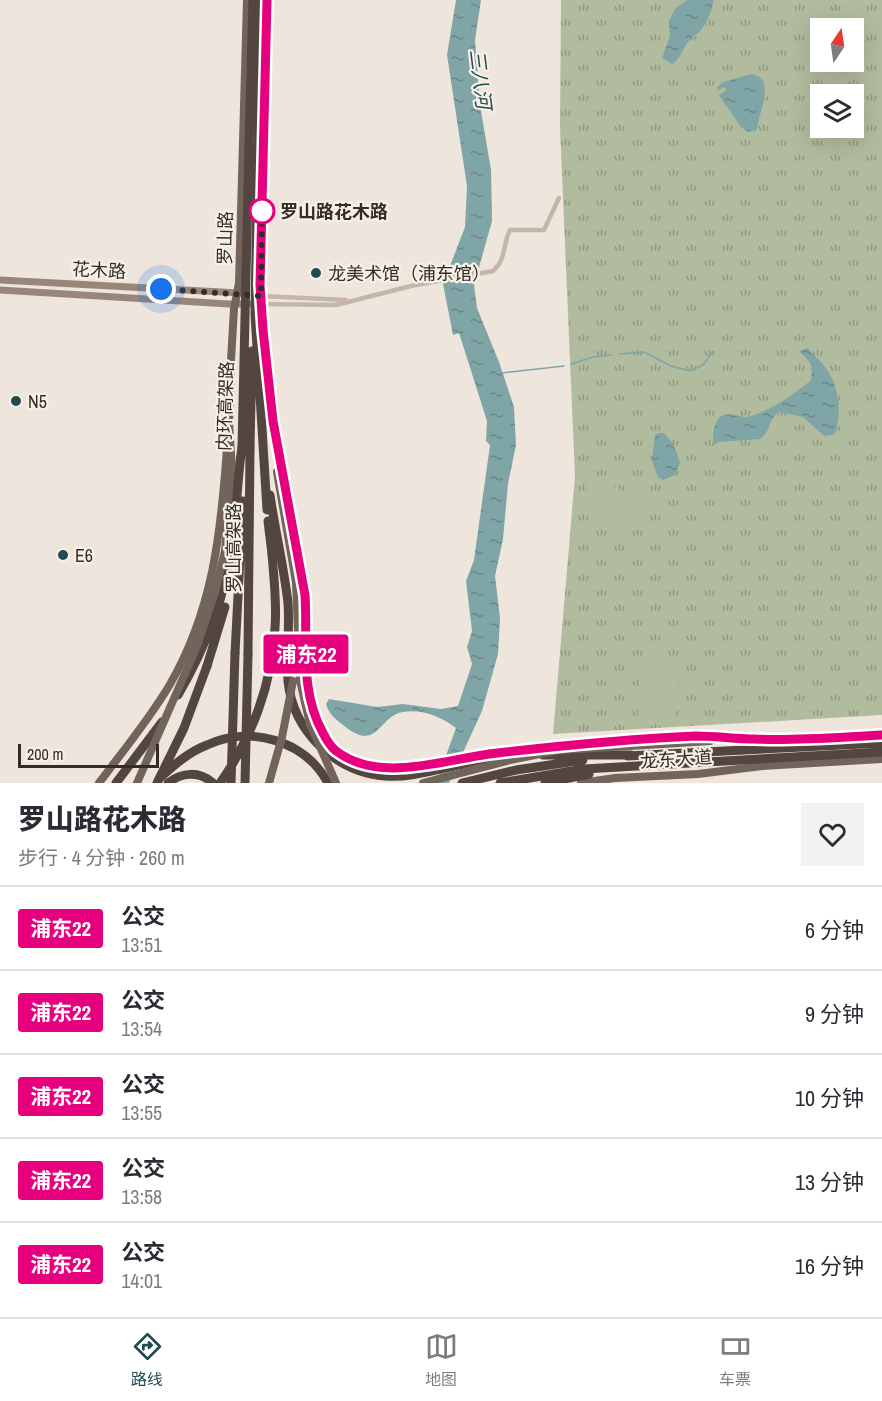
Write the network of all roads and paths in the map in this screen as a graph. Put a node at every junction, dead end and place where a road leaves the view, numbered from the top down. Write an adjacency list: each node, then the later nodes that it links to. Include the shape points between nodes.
1 (247, 0): 8 (main road, 罗山路)
2 (253, 0): 15 (highway, 内环高架路, bridge)
3 (260, 0): 11 (highway, 内环高架路, bridge)
4 (267, 0): 9 (main road, 罗山路)
5 (559, 198): 9 (street, 花木路, via 544,230 510,230 502,262 493,271 322,306)
6 (0, 280): 8 (main road, 花木路)
7 (0, 290): 10 (main road, 花木路)
8 (237, 293): 9 (main road, 花木路); 10 (main road, 罗山路)
9 (261, 300): 10 (main road, 花木路); 12 (main road, 罗山路)
10 (238, 304): 12 (main road); 14 (main road, 罗山路)
11 (255, 314): 15 (highway, 罗山高架路, bridge); 16 (highway, 内环高架路, bridge)
12 (263, 330): 13 (main road, 罗山路)
13 (273, 421): 18 (main road, 罗山路, via 278,481 296,582); 26 (main road, via 305,595 306,681 316,717 333,748 351,761 382,770)
14 (229, 422): 28 (main road, via 219,538 198,624 187,653 157,705); 30 (main road, 罗山路, bridge, via 232,470 225,550 216,592 197,646)
15 (246, 448): 17 (highway, 罗山高架路); 29 (highway, 内环高架路, via 231,556 211,630 169,711); 36 (highway, 罗山高架路, bridge)
16 (263, 448): 26 (highway, bridge, via 285,583 288,672 296,711 327,753 354,768 378,775); 34 (highway, 内环高架路, bridge, via 275,598 274,643 259,708)
17 (241, 532): 31 (highway, bridge, via 207,666 184,728); 35 (highway, 罗山高架路, bridge)
18 (298, 627): 37 (main road, bridge, via 287,713); 39 (main road, 罗山路, bridge, via 304,703)
19 (882, 735): 20 (main road, 龙东大道)
20 (756, 739): 26 (main road, via 707,736 600,742 487,754); 40 (main road, 龙东大道, bridge, via 583,747 510,760)
21 (882, 743): 23 (highway)
22 (882, 752): 25 (highway)
23 (631, 755): 26 (highway, via 537,756); 27 (highway, via 548,764)
24 (882, 759): 43 (main road, 龙东大道)
25 (676, 763): 41 (highway, via 584,769); 42 (highway)
26 (410, 772)
27 (466, 782)
28 (99, 783)
29 (116, 783)
30 (137, 783)
31 (156, 783): 38 (highway, via 183,758 209,743 256,736 300,751)
32 (168, 783): 33 (highway, via 187,774 204,776)
33 (213, 783)
34 (220, 783)
35 (231, 783)
36 (245, 783)
37 (268, 783)
38 (328, 783)
39 (336, 783)
40 (423, 783)
41 (500, 783)
42 (545, 783)
43 (581, 783)

